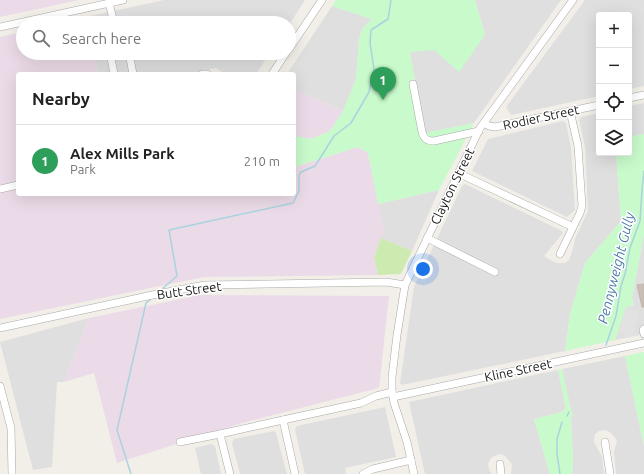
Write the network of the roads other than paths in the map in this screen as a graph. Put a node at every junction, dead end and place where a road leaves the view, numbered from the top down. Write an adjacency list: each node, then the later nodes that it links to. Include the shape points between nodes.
1 (123, 0): 4 (street)
2 (322, 0): 9 (street)
3 (573, 0): 21 (street, Clayton Street)
4 (109, 3): 5 (street); 6 (street)
5 (50, 16)
6 (112, 16)
7 (16, 23): 8 (street)
8 (0, 27)
9 (296, 39)
10 (111, 60): 13 (street)
11 (130, 60): 14 (street)
12 (281, 60): 15 (street)
13 (114, 72)
14 (133, 72)
15 (273, 72)
16 (413, 84): 22 (street, via 422,134 426,140 434,141)
17 (644, 95): 18 (street)
18 (632, 97)
19 (596, 106): 20 (street, Rodier Street)
20 (570, 111): 21 (street, Rodier Street, via 495,127); 26 (street, via 578,146 582,206)
21 (484, 123): 22 (street, Clayton Street)
22 (479, 131): 23 (street, Clayton Street)
23 (458, 173): 26 (street); 27 (street, Clayton Street)
24 (16, 185): 25 (street)
25 (0, 189)
26 (572, 227): 28 (street)
27 (427, 238): 29 (street); 30 (street, Clayton Street)
28 (560, 254)
29 (494, 272)
30 (405, 285): 31 (street, Butt Street, via 386,282 205,285); 36 (street, Clayton Street, via 397,335)
31 (0, 328)
32 (644, 329): 33 (street)
33 (644, 334)
34 (644, 343): 36 (street, Kline Street)
35 (0, 386): 43 (street, via 11,428)
36 (392, 394): 37 (street, Kline Street, via 376,396 361,404); 41 (street, Clayton Street)
37 (283, 420): 38 (street, Kline Street); 45 (street)
38 (220, 434): 39 (street, Kline Street); 44 (street)
39 (180, 442)
40 (605, 442): 49 (street)
41 (411, 460): 46 (street); 47 (street, Clayton Street)
42 (500, 464): 48 (street)
43 (12, 474)
44 (230, 474)
45 (295, 474)
46 (363, 474)
47 (414, 474)
48 (501, 474)
49 (610, 474)

